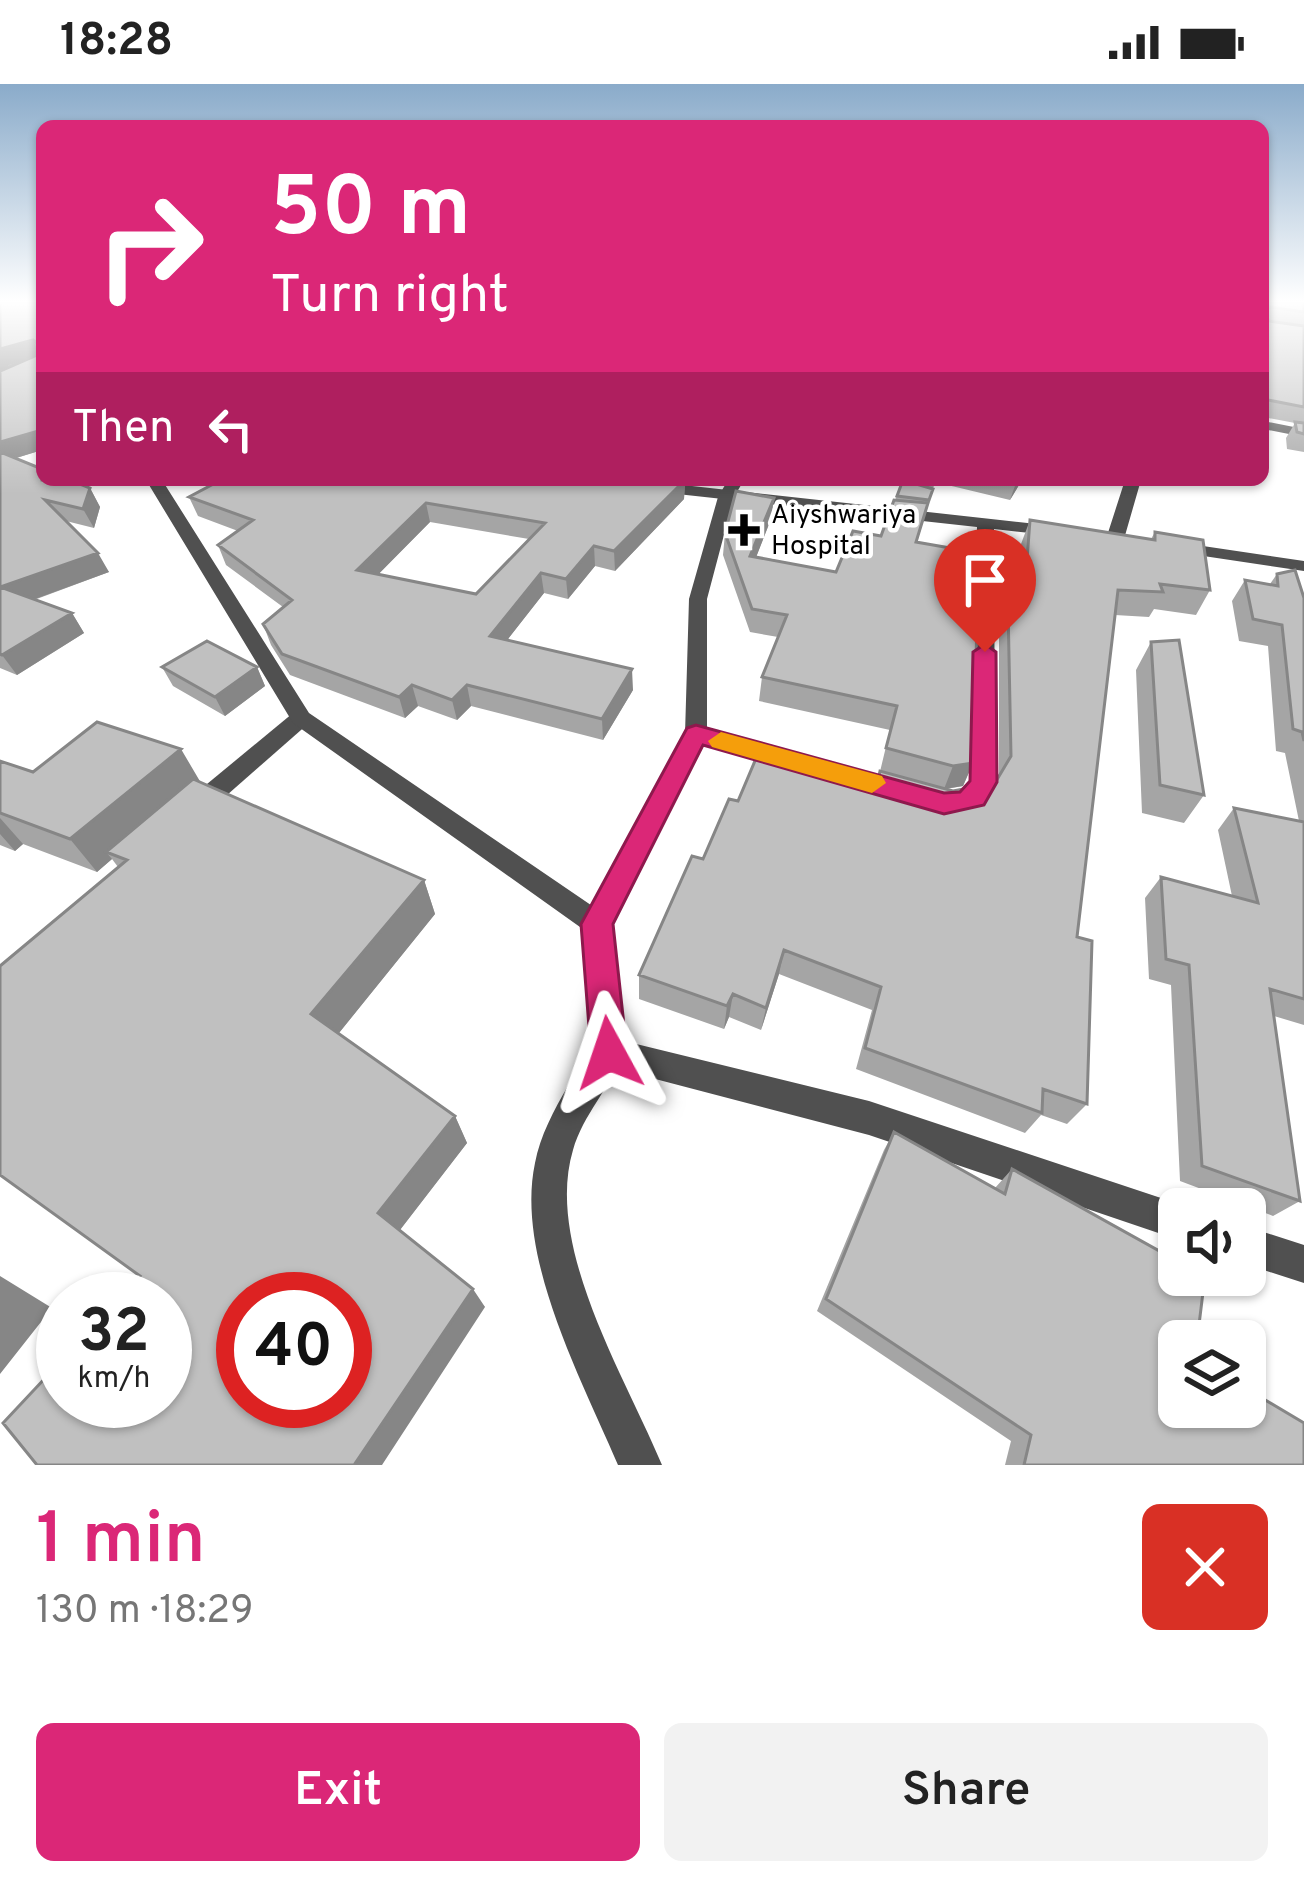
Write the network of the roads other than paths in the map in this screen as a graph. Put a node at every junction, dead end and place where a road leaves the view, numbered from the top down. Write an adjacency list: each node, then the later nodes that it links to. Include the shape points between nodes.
1 (1269, 426): 2 (street)
2 (1304, 433)
3 (158, 486): 14 (street)
4 (686, 486): 6 (street)
5 (1130, 486): 10 (street)
6 (731, 489): 7 (street); 15 (street, via 698,599)
7 (986, 522): 8 (street); 17 (street, via 983,782 974,798)
8 (1072, 533)
9 (1094, 536): 10 (street)
10 (1115, 539): 11 (street)
11 (1136, 542)
12 (1156, 544): 13 (street)
13 (1304, 566)
14 (301, 718): 18 (street); 19 (street)
15 (696, 734): 16 (street); 19 (street)
16 (808, 765)
17 (944, 803)
18 (175, 825)
19 (597, 924): 20 (street)
20 (609, 1053): 21 (street, via 869,1118); 24 (street, via 579,1099 551,1168 554,1238)
21 (1158, 1215)
22 (1266, 1251): 23 (street)
23 (1304, 1264)
24 (640, 1465)

